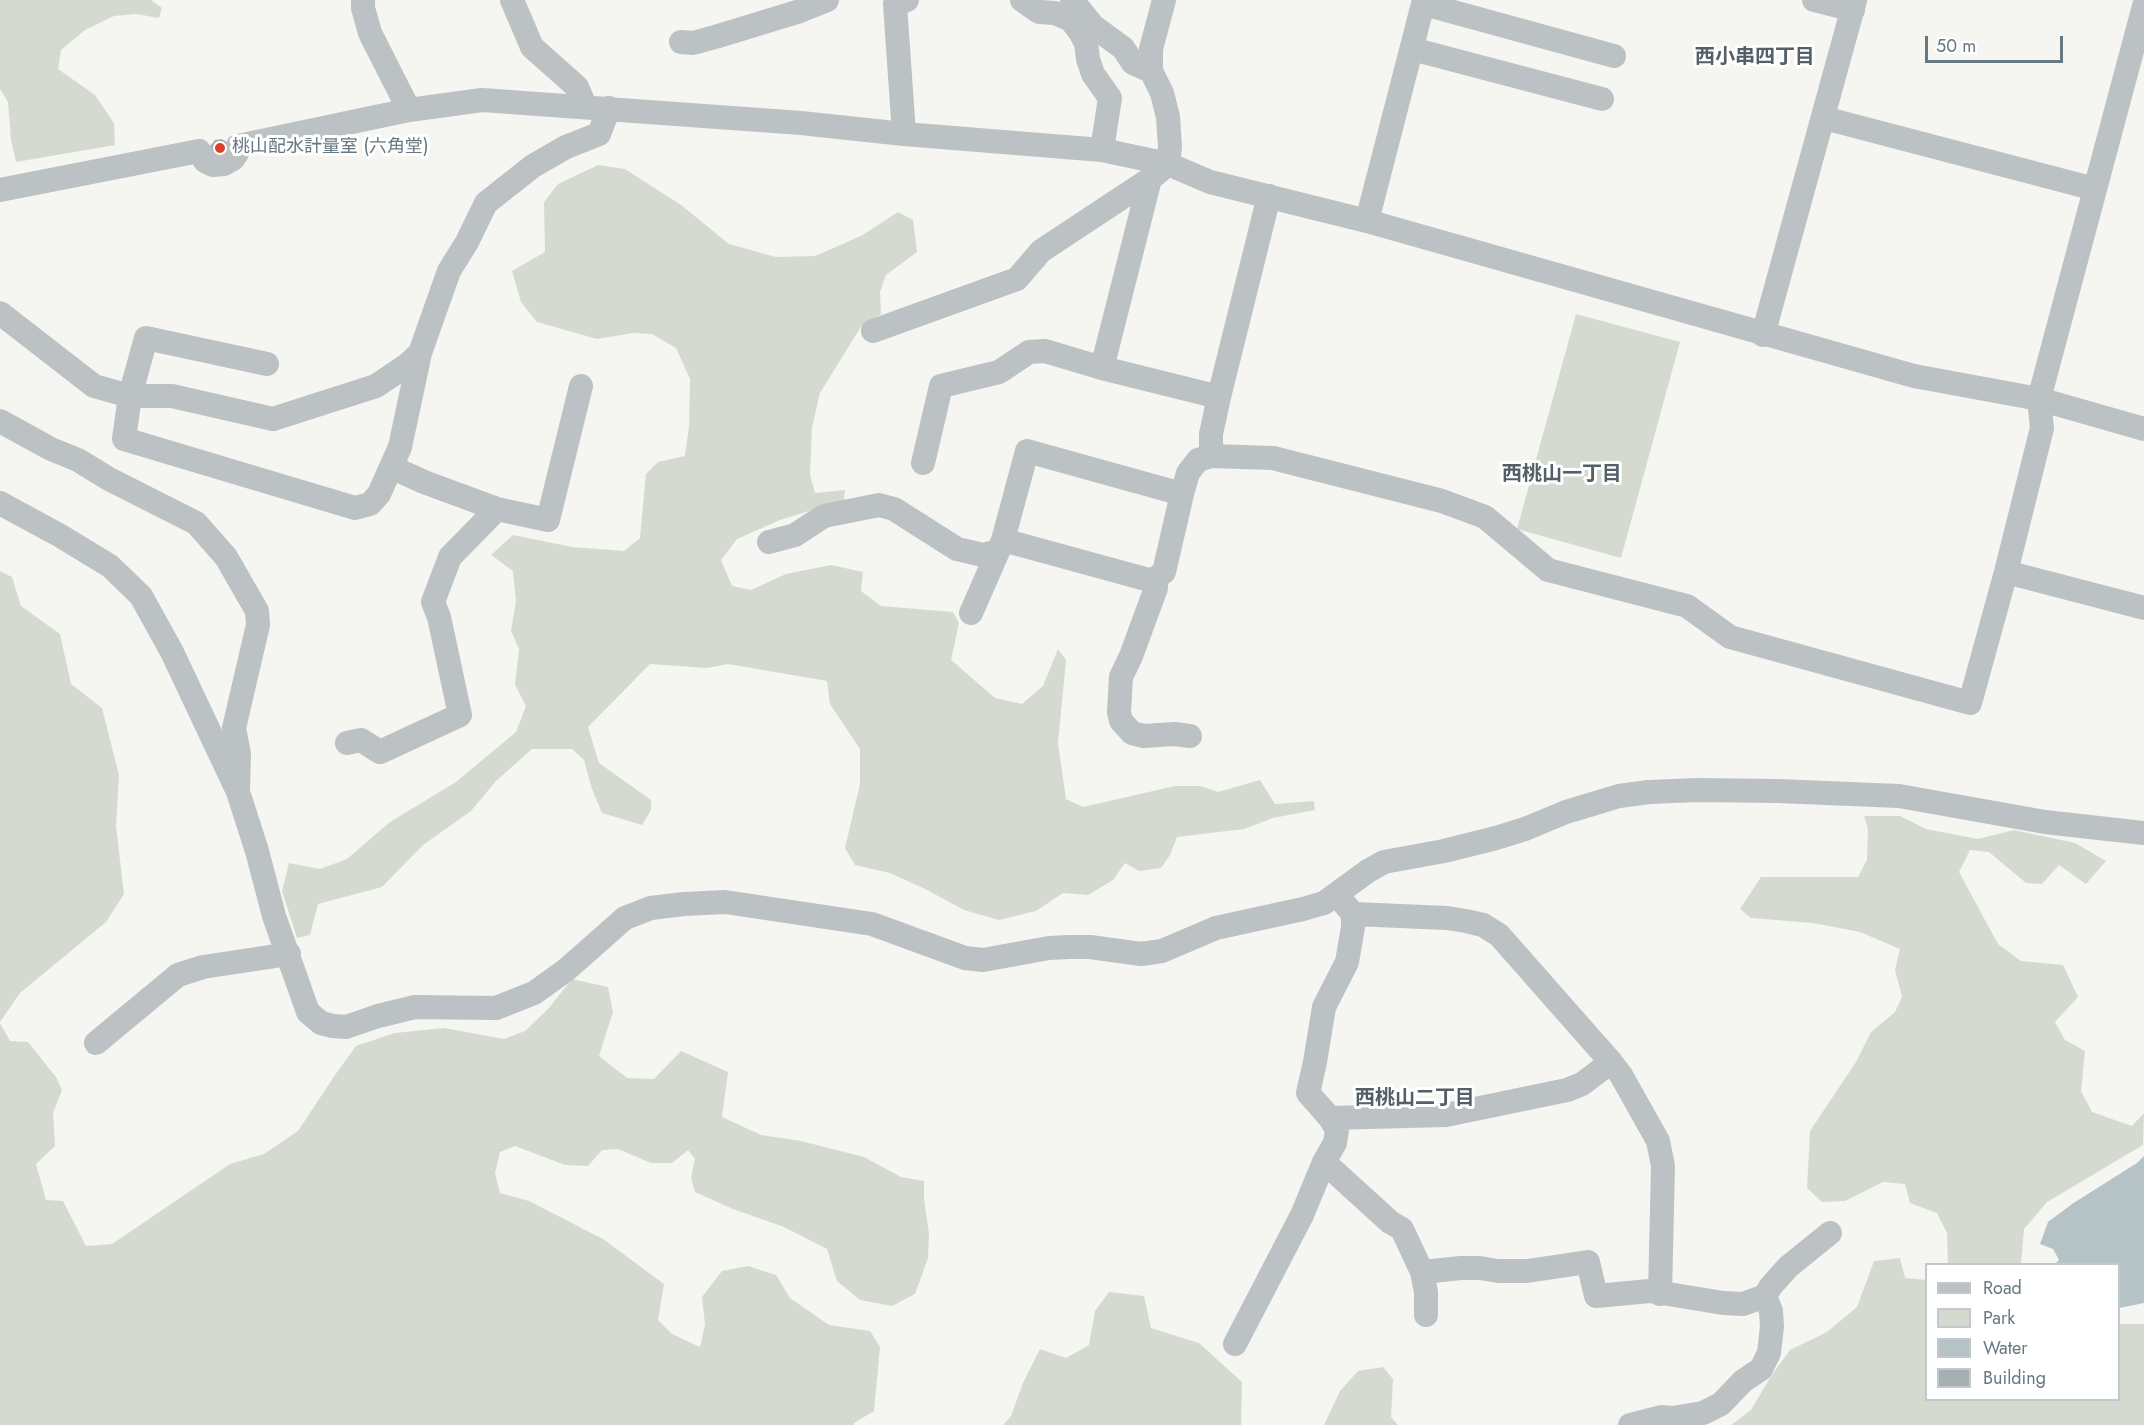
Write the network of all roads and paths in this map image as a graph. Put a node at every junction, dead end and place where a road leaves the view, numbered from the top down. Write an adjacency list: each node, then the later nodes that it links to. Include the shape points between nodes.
1 (363, 0): 20 (street, via 370,33)
2 (512, 0): 18 (street, via 532,47 577,87)
3 (827, 0): 13 (street, via 693,44)
4 (1022, 0): 23 (street, via 1039,12 1071,20 1086,43 1093,74 1110,98)
5 (1072, 0): 16 (street, via 1093,26 1123,48 1133,63)
6 (1164, 0): 16 (street, via 1151,49)
7 (1814, 0): 12 (street)
8 (2138, 0): 11 (street)
9 (898, 1): 22 (street)
10 (1424, 2): 14 (street); 15 (street)
11 (2144, 4): 25 (street)
12 (1854, 5): 21 (street)
13 (681, 42)
14 (1412, 49): 17 (street); 28 (street)
15 (1614, 56)
16 (1151, 71): 24 (street, via 1168,117 1170,147)
17 (1602, 99)
18 (585, 106): 19 (street); 20 (street, via 482,100)
19 (609, 108): 22 (street); 32 (street, via 599,134 533,166 486,203 449,271)
20 (409, 110): 26 (street, via 238,146 237,153 224,164 205,161 199,151)
21 (1824, 118): 25 (street); 31 (street)
22 (904, 134): 23 (street)
23 (1102, 150): 24 (street)
24 (1159, 172): 27 (street); 30 (street, via 1041,250 1017,279); 34 (street)
25 (2095, 189): 38 (street)
26 (0, 190)
27 (1269, 196): 28 (street); 37 (street)
28 (1367, 221): 31 (street)
29 (0, 313): 36 (street, via 94,386)
30 (873, 330)
31 (1763, 334): 38 (street, via 1914,376)
32 (420, 353): 36 (street, via 376,386 273,420 172,396); 43 (street, via 400,447)
33 (267, 363): 36 (street, via 146,338)
34 (1102, 368): 37 (street); 42 (street, via 1045,351 1029,352 999,372 941,386)
35 (581, 386): 46 (street, via 548,520)
36 (130, 396): 43 (street, via 124,439 355,508 369,504 379,494)
37 (1219, 397): 41 (street)
38 (2039, 399): 40 (street); 49 (street, via 2042,428)
39 (0, 421): 55 (street, via 196,524 226,557 257,611 258,625 234,728 239,754)
40 (2144, 429)
41 (1211, 456): 44 (street, via 1198,460 1188,473); 49 (street, via 1273,458 1442,501 1485,517 1548,570 1687,606 1730,637 1970,703)
42 (923, 463)
43 (391, 467): 46 (street)
44 (1182, 494): 48 (street, via 1027,451); 50 (street, via 1164,572)
45 (0, 503): 55 (street, via 110,566 141,596)
46 (497, 510): 54 (street, via 450,557 433,602 440,617 460,715 381,752 362,740)
47 (769, 542): 48 (street, via 795,534 824,516 879,505 894,509 957,549 983,555)
48 (1001, 546): 50 (street, via 1149,580); 52 (street)
49 (2006, 572): 51 (street)
50 (1156, 578): 53 (street, via 1156,588 1121,677 1119,712 1121,721 1132,733)
51 (2144, 608)
52 (971, 613)
53 (1190, 736)
54 (347, 743)
55 (238, 792): 59 (street)
56 (2144, 833): 57 (street, via 2045,822 1899,796 1649,792 1619,796 1515,832 1384,862)
57 (1335, 895): 58 (street); 59 (street, via 1303,909 1216,928 1162,951 1141,954 1090,947 1049,948 983,960 965,958 872,924 724,902 662,906 625,918 534,993 496,1008 416,1007 346,1027 321,1023 308,1012)
58 (1353, 914): 61 (street, via 1447,918 1483,926 1498,935); 63 (street, via 1347,962 1324,1007 1308,1093)
59 (289, 954): 60 (street, via 203,967 178,975)
60 (96, 1043)
61 (1611, 1062): 62 (street, via 1567,1090 1446,1115); 67 (street, via 1658,1141 1664,1166)
62 (1398, 1115): 63 (street); 64 (street, via 1360,1130)
63 (1330, 1118): 64 (street, via 1337,1130)
64 (1330, 1153): 66 (street, via 1390,1222 1402,1229); 70 (street)
65 (1830, 1233): 68 (street, via 1788,1267)
66 (1422, 1272): 67 (street, via 1461,1268 1527,1271 1588,1262 1596,1296 1650,1291); 69 (street)
67 (1660, 1294): 68 (street, via 1743,1304)
68 (1765, 1296): 71 (street, via 1772,1326 1770,1353 1761,1369 1721,1404 1703,1413)
69 (1426, 1315)
70 (1235, 1344)
71 (1630, 1425)

